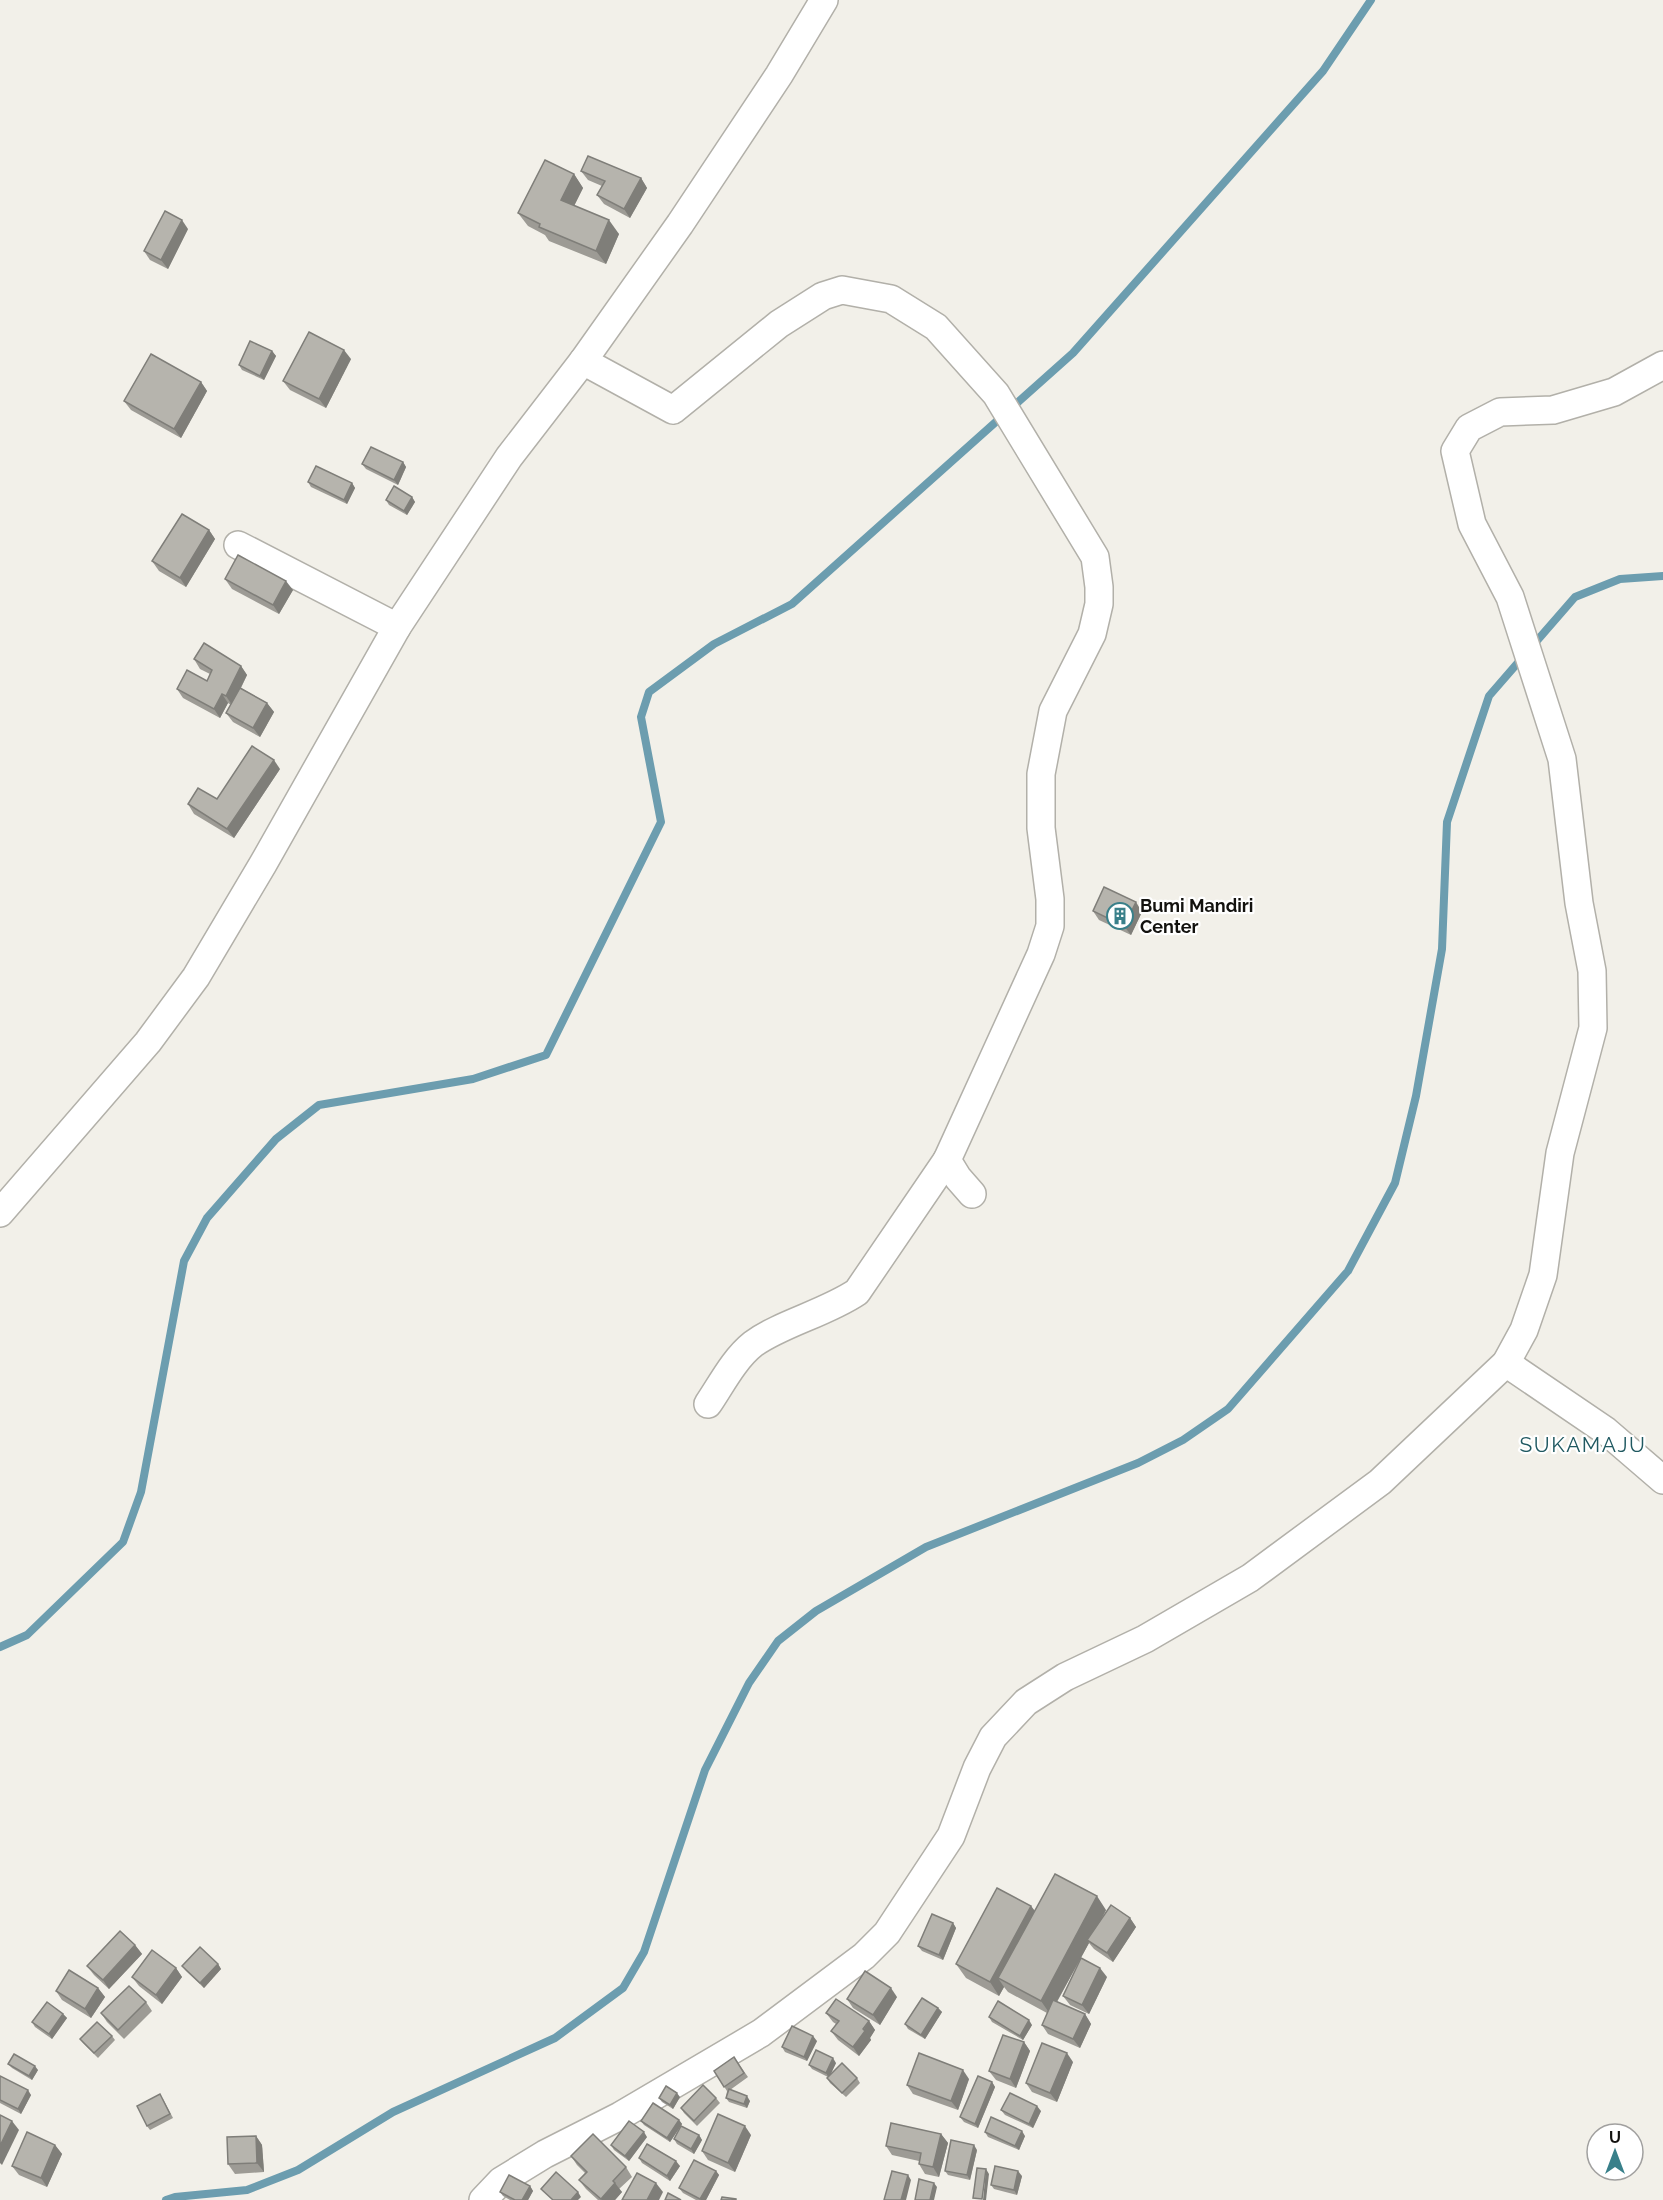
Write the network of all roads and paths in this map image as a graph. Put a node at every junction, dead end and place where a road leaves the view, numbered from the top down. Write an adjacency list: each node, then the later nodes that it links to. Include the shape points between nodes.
1 (824, 0): 2 (street, via 766,95)
2 (583, 361): 5 (street, via 509,457); 6 (street, via 673,410 779,324 823,296 842,290 891,299 936,327 996,394 1095,557 1099,604 1092,634 1053,711 1041,774 1041,828 1050,926 1041,954)
3 (1663, 365): 9 (street, via 1614,392 1553,410 1500,412 1469,428 1455,451 1472,524 1510,597 1562,759 1579,903 1592,971 1593,1028 1560,1153 1543,1275 1524,1330)
4 (238, 545): 5 (street)
5 (397, 627): 8 (street, via 196,977 148,1042)
6 (947, 1160): 7 (street); 10 (street, via 857,1292 753,1344)
7 (972, 1194)
8 (0, 1213)
9 (1506, 1363): 11 (street, via 1606,1431); 12 (street, via 1380,1482 1250,1578 1026,1702 993,1737 951,1836 887,1933 864,1956 761,2033 620,2116 545,2154 501,2181)
10 (708, 1404)
11 (1663, 1480)
12 (483, 2200)

